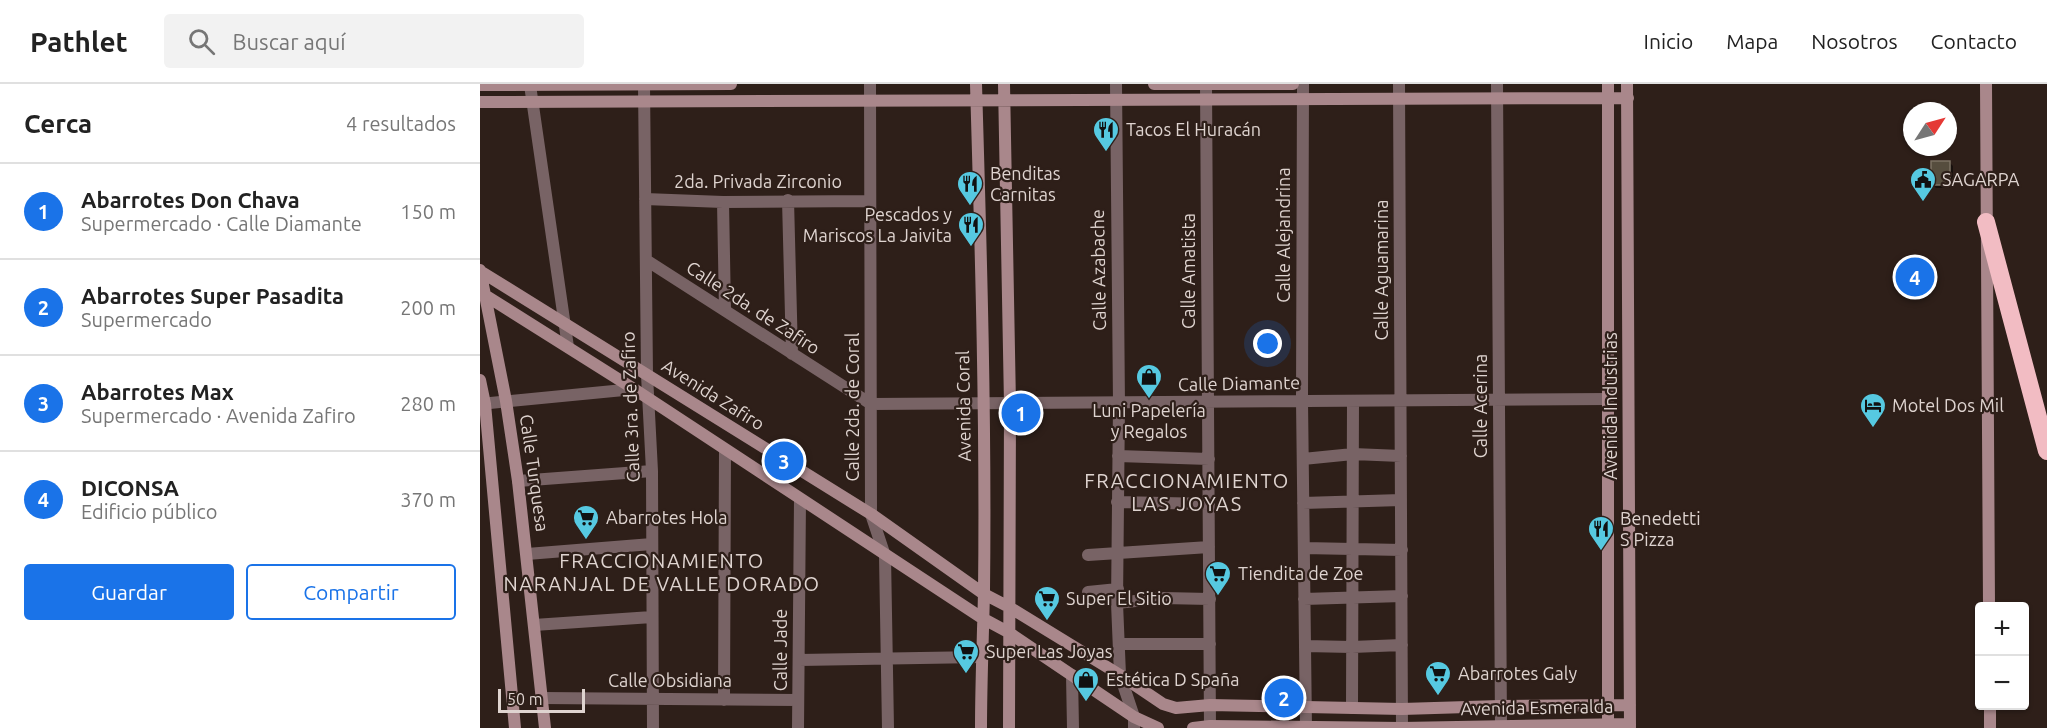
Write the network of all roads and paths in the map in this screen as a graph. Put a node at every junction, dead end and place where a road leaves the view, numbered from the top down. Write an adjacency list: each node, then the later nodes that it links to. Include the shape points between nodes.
1 (730, 84): 14 (street)
2 (870, 84): 23 (street, Calle 2da. de Coral)
3 (976, 84): 24 (street, Avenida Coral)
4 (1004, 84): 25 (street)
5 (1116, 84): 22 (street, Calle Azabache)
6 (1154, 84): 15 (street)
7 (1293, 84): 15 (street)
8 (1303, 84): 19 (street, Calle Alejandrina)
9 (1399, 84): 20 (street, Calle Aguamarina)
10 (1628, 84): 21 (street, Avenida Industrias)
11 (1986, 84): 33 (street)
12 (480, 85): 13 (street)
13 (530, 85): 14 (street); 28 (street)
14 (644, 85): 26 (street, Calle 3ra. de Zafiro)
15 (1206, 85): 18 (street, Calle Amatista)
16 (1608, 90): 17 (street); 21 (street); 45 (street, Avenida Industrias)
17 (1497, 91): 20 (street); 46 (street, Calle Acerina)
18 (1206, 98): 19 (street); 22 (street); 51 (street, Calle Amatista)
19 (1302, 98): 20 (street); 48 (street, Calle Alejandrina)
20 (1399, 98): 50 (street, Calle Aguamarina)
21 (1628, 98): 112 (street, Avenida Industrias)
22 (1114, 99): 25 (street); 56 (street, Calle Azabache)
23 (870, 100): 24 (street); 26 (street); 31 (street, Calle 2da. de Coral)
24 (977, 100): 25 (street); 54 (street, Avenida Coral)
25 (1004, 100): 55 (street)
26 (643, 101): 28 (street); 29 (street, Calle 3ra. de Zafiro)
27 (480, 102): 28 (street)
28 (533, 102): 38 (street)
29 (645, 199): 32 (street, 2da. Privada Zirconio); 34 (street, Calle 3ra. de Zafiro)
30 (788, 200): 31 (street, 2da. Privada Zirconio); 32 (street, 2da. Privada Zirconio); 40 (street)
31 (870, 201): 53 (street, Calle 2da. de Coral)
32 (723, 202): 37 (street)
33 (1986, 222): 58 (highway); 89 (street)
34 (646, 260): 37 (street, Calle 2da. de Zafiro); 41 (street, Calle 3ra. de Zafiro)
35 (480, 271): 36 (street, Calle Turquesa); 38 (street, Avenida Zafiro)
36 (483, 293): 39 (street, Avenida Zafiro); 47 (street, Calle Turquesa)
37 (725, 310): 40 (street, Calle 2da. de Zafiro)
38 (565, 323): 39 (street); 41 (street, Avenida Zafiro)
39 (568, 347): 43 (street, Avenida Zafiro)
40 (792, 354): 53 (street, Calle 2da. de Zafiro)
41 (647, 375): 44 (street, Calle 3ra. de Zafiro); 72 (street, Avenida Zafiro)
42 (480, 380): 52 (street)
43 (634, 389): 44 (street, Avenida Zafiro); 47 (street)
44 (648, 399): 57 (street, Avenida Zafiro); 64 (street, Calle 3ra. de Zafiro)
45 (1608, 399): 46 (street, Calle Diamante); 111 (street, Avenida Industrias)
46 (1499, 400): 50 (street, Calle Diamante); 113 (street, Calle Acerina)
47 (506, 401): 52 (street); 65 (street, Calle Turquesa)
48 (1302, 401): 49 (street, Calle Diamante); 51 (street, Calle Diamante); 63 (street, Calle Alejandrina)
49 (1353, 401): 50 (street, Calle Diamante); 59 (street)
50 (1401, 401): 61 (street, Calle Aguamarina)
51 (1208, 402): 56 (street, Calle Diamante); 62 (street, Calle Amatista)
52 (482, 404): 123 (street)
53 (871, 404): 54 (street, Calle Diamante); 72 (street, Calle 2da. de Coral)
54 (982, 404): 55 (street, Calle Diamante); 84 (street, Avenida Coral)
55 (1010, 404): 56 (street, Calle Diamante); 91 (street)
56 (1119, 404): 60 (street, Calle Azabache)
57 (725, 450): 66 (street, Avenida Zafiro); 108 (street)
58 (2047, 451)
59 (1353, 453): 61 (street); 63 (street); 70 (street)
60 (1118, 456): 62 (street); 68 (street, Calle Azabache)
61 (1401, 456): 67 (street, Calle Aguamarina)
62 (1209, 459): 71 (street, Calle Amatista)
63 (1303, 459): 69 (street, Calle Alejandrina)
64 (652, 471): 65 (street); 73 (street, Calle 3ra. de Zafiro)
65 (518, 481): 79 (street, Calle Turquesa)
66 (800, 500): 80 (street, Avenida Zafiro); 103 (street, Calle Jade)
67 (1401, 500): 70 (street); 77 (street, Calle Aguamarina)
68 (1117, 502): 71 (street); 78 (street, Calle Azabache)
69 (1303, 503): 70 (street); 75 (street, Calle Alejandrina)
70 (1353, 503): 76 (street)
71 (1209, 504): 74 (street, Calle Amatista)
72 (871, 513): 80 (street, Calle 2da. de Coral); 84 (street, Avenida Zafiro)
73 (652, 544): 79 (street); 92 (street, Calle 3ra. de Zafiro)
74 (1209, 547): 78 (street); 87 (street, Calle Amatista)
75 (1304, 548): 76 (street); 88 (street, Calle Alejandrina)
76 (1353, 550): 77 (street); 86 (street)
77 (1402, 550): 85 (street, Calle Aguamarina)
78 (1118, 552): 81 (street); 82 (street, Calle Azabache)
79 (526, 554): 94 (street, Calle Turquesa)
80 (885, 555): 93 (street, Avenida Zafiro); 101 (street, Calle 2da. de Coral)
81 (1088, 555)
82 (1118, 589): 83 (street); 90 (street, Calle Azabache)
83 (1088, 592)
84 (984, 594): 91 (street, Avenida Esmeralda); 93 (street, Avenida Coral)
85 (1402, 596): 86 (street); 98 (street, Calle Aguamarina)
86 (1352, 597): 88 (street); 100 (street)
87 (1210, 599): 90 (street, via 1163,598); 97 (street, Calle Amatista)
88 (1304, 599): 99 (street, Calle Alejandrina)
89 (1989, 602)
90 (1117, 603): 96 (street, Calle Azabache)
91 (1009, 607): 95 (street); 105 (street, Avenida Esmeralda)
92 (652, 617): 94 (street); 107 (street, Calle 3ra. de Zafiro)
93 (982, 618): 95 (street); 102 (street, Avenida Coral)
94 (534, 626): 106 (street, Calle Turquesa)
95 (1008, 632): 104 (street); 129 (street)
96 (1119, 644): 97 (street); 105 (street, Calle Azabache)
97 (1210, 644): 110 (street, Calle Amatista)
98 (1402, 645): 100 (street); 116 (street, Calle Aguamarina)
99 (1305, 646): 100 (street); 114 (street, Calle Alejandrina)
100 (1352, 647): 115 (street)
101 (887, 657): 102 (street); 103 (street); 127 (street, Calle 2da. de Coral)
102 (981, 657): 128 (street, Avenida Coral)
103 (799, 660): 109 (street, Calle Jade)
104 (1072, 675): 118 (street); 130 (street)
105 (1120, 675): 110 (street, Avenida Esmeralda, via 1163,704 1176,708); 118 (street, Calle Azabache)
106 (542, 698): 107 (street, Calle Obsidiana); 124 (street, Calle Turquesa)
107 (652, 699): 108 (street, Calle Obsidiana); 125 (street, Calle 3ra. de Zafiro)
108 (724, 700): 109 (street, Calle Obsidiana)
109 (798, 700): 126 (street, Calle Jade)
110 (1210, 705): 114 (street, Avenida Esmeralda); 121 (street, Calle Amatista)
111 (1608, 705): 112 (street, Avenida Esmeralda); 113 (street, Avenida Esmeralda); 119 (street, Avenida Industrias)
112 (1630, 705): 120 (street, Avenida Industrias)
113 (1500, 706): 116 (street, Avenida Esmeralda); 122 (street, Calle Acerina)
114 (1305, 707): 115 (street, Avenida Esmeralda); 133 (street, Calle Alejandrina)
115 (1352, 708): 116 (street, Avenida Esmeralda)
116 (1402, 709): 134 (street, Calle Aguamarina)
117 (1990, 710): 135 (street)
118 (1134, 722): 131 (street)
119 (1608, 726): 120 (street, Avenida Esmeralda); 122 (street, Avenida Esmeralda)
120 (1630, 726)
121 (1210, 727): 132 (street, Avenida Esmeralda); 133 (street, Avenida Esmeralda)
122 (1501, 727): 134 (street, Avenida Esmeralda)
123 (515, 728)
124 (545, 728)
125 (653, 728)
126 (798, 728)
127 (888, 728)
128 (981, 728)
129 (1009, 728)
130 (1073, 728)
131 (1158, 728)
132 (1193, 728)
133 (1305, 728): 134 (street, Avenida Esmeralda)
134 (1402, 728)
135 (1990, 728)

